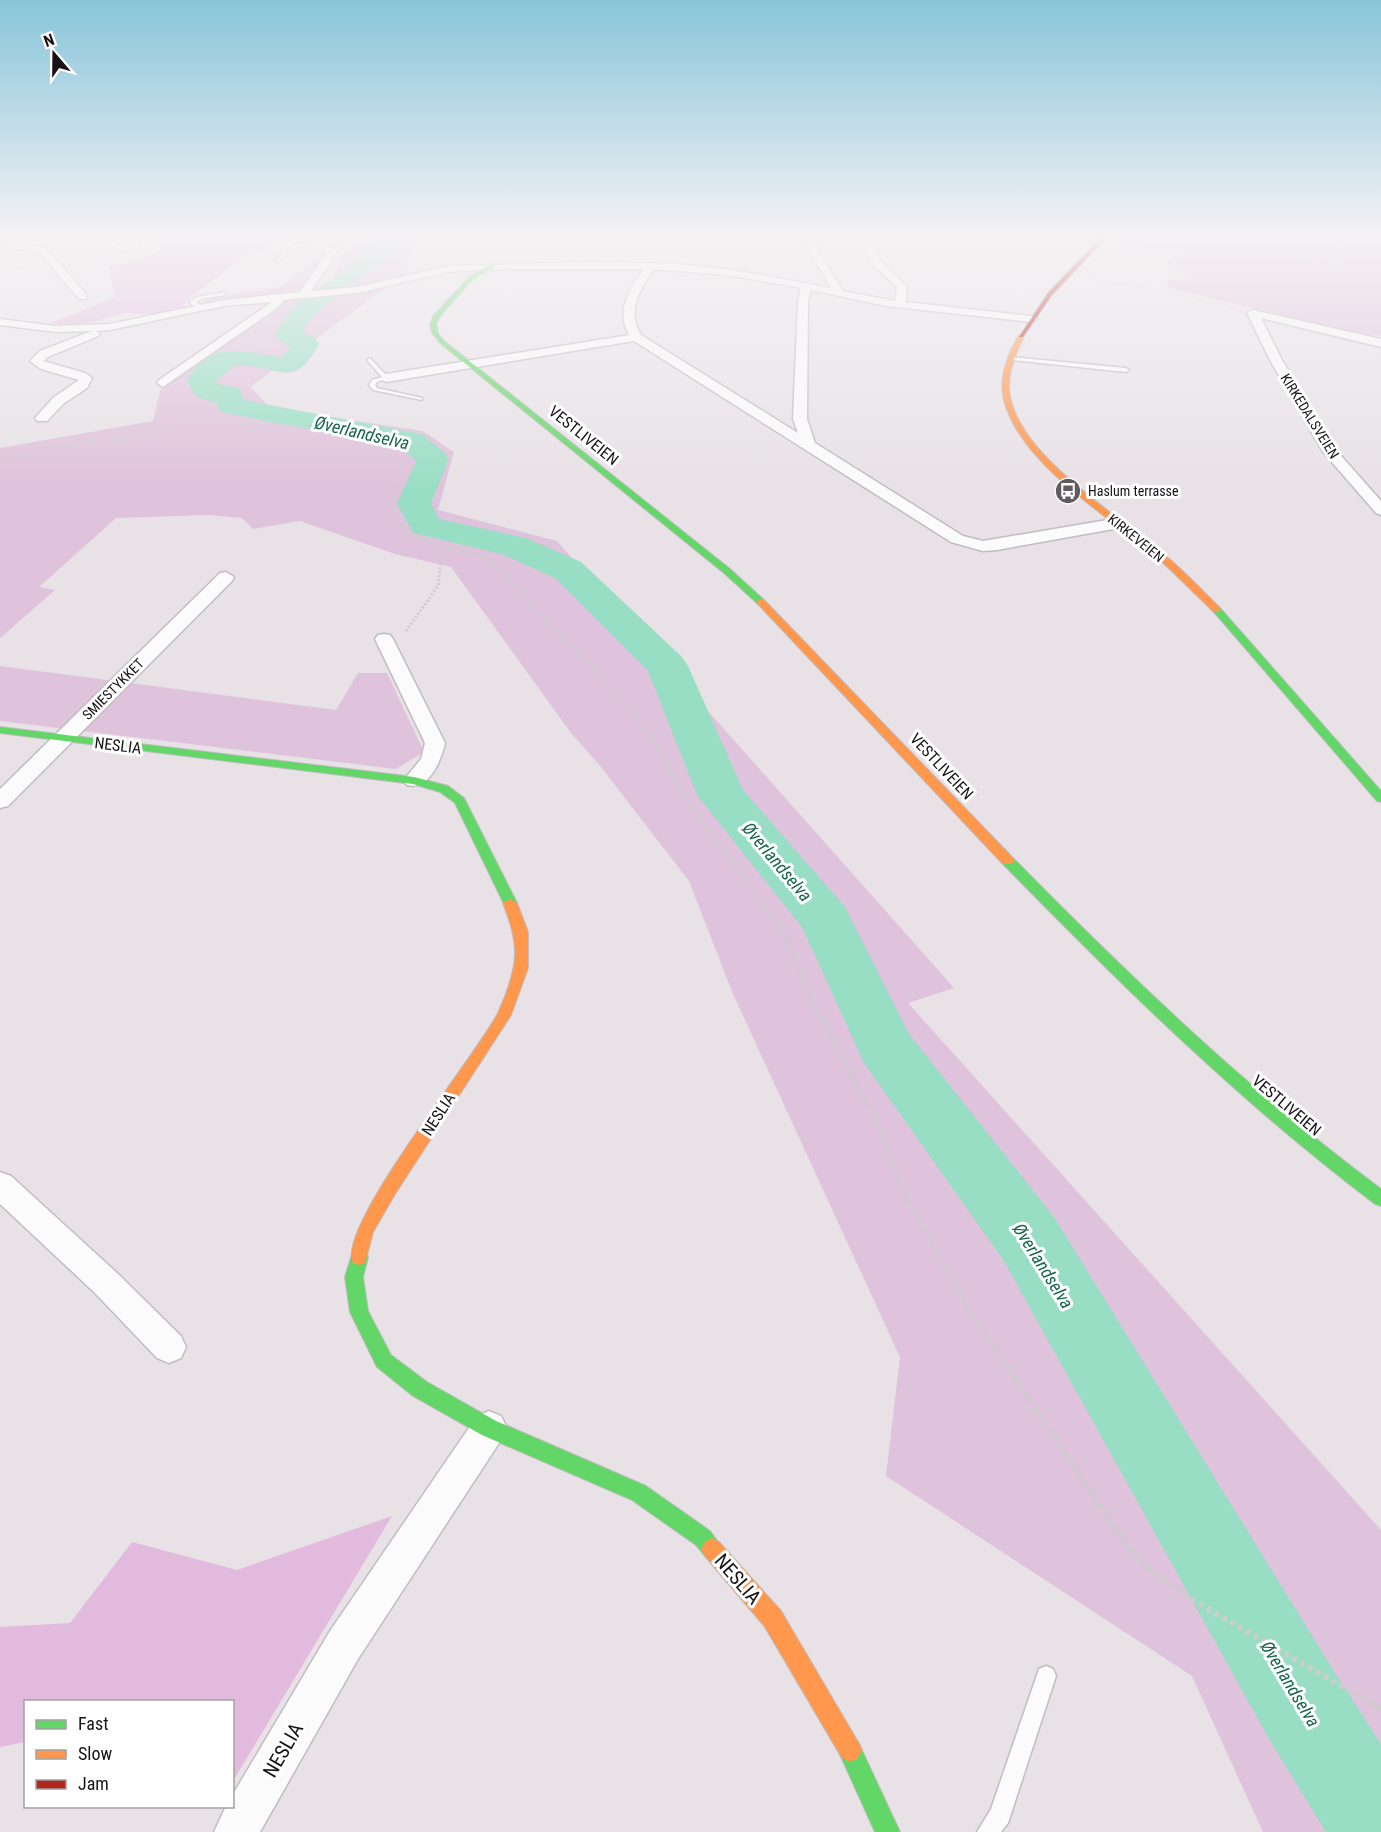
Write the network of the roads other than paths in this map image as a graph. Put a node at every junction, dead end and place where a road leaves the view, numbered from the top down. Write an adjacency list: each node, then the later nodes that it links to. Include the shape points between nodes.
1 (148, 318): 11 (street)
2 (255, 318): 19 (street)
3 (435, 318): 16 (street, VESTLIVEIEN, via 435,333)
4 (626, 318): 12 (street)
5 (803, 318): 22 (street, via 800,418)
6 (1026, 318): 9 (street)
7 (1256, 318): 23 (street, KIRKEDALSVEIEN, via 1330,452)
8 (1280, 318): 13 (street, KIRKEDALSVEIEN)
9 (1031, 319): 14 (street, KIRKEVEIEN)
10 (0, 322): 11 (street, via 56,329)
11 (110, 327): 21 (street, via 36,361 86,378 83,385 58,401)
12 (636, 337): 16 (street); 22 (street)
13 (1381, 343)
14 (1012, 358): 17 (lane); 24 (street, KIRKEVEIEN, via 1004,387 1017,421 1056,471)
15 (370, 360): 18 (lane)
16 (471, 365): 18 (street); 33 (street, VESTLIVEIEN, via 758,600 1176,1030 1275,1118)
17 (1126, 370)
18 (386, 378): 20 (lane, via 372,385)
19 (163, 383)
20 (420, 399)
21 (42, 418)
22 (809, 447): 24 (street, via 968,543 1007,544)
23 (1381, 510)
24 (1119, 523): 30 (street, KIRKEVEIEN, via 1217,611)
25 (226, 577): 28 (street, SMIESTYKKET)
26 (386, 644): 29 (street, via 435,743 431,760)
27 (0, 730): 28 (street, NESLIA)
28 (64, 739): 29 (street, NESLIA); 31 (street, SMIESTYKKET)
29 (414, 781): 35 (street, NESLIA, via 444,789 460,801 504,888 521,932 521,968 504,1015 365,1231 354,1277 359,1312 384,1361 420,1389)
30 (1381, 798)
31 (0, 801)
32 (0, 1185): 34 (street)
33 (1381, 1199)
34 (169, 1347)
35 (489, 1428): 37 (street, NESLIA, via 344,1645); 38 (street, NESLIA, via 639,1493 703,1538 773,1619 845,1740)
36 (1046, 1676): 39 (lane, via 1000,1815)
37 (236, 1832)
38 (888, 1832)
39 (988, 1832)

